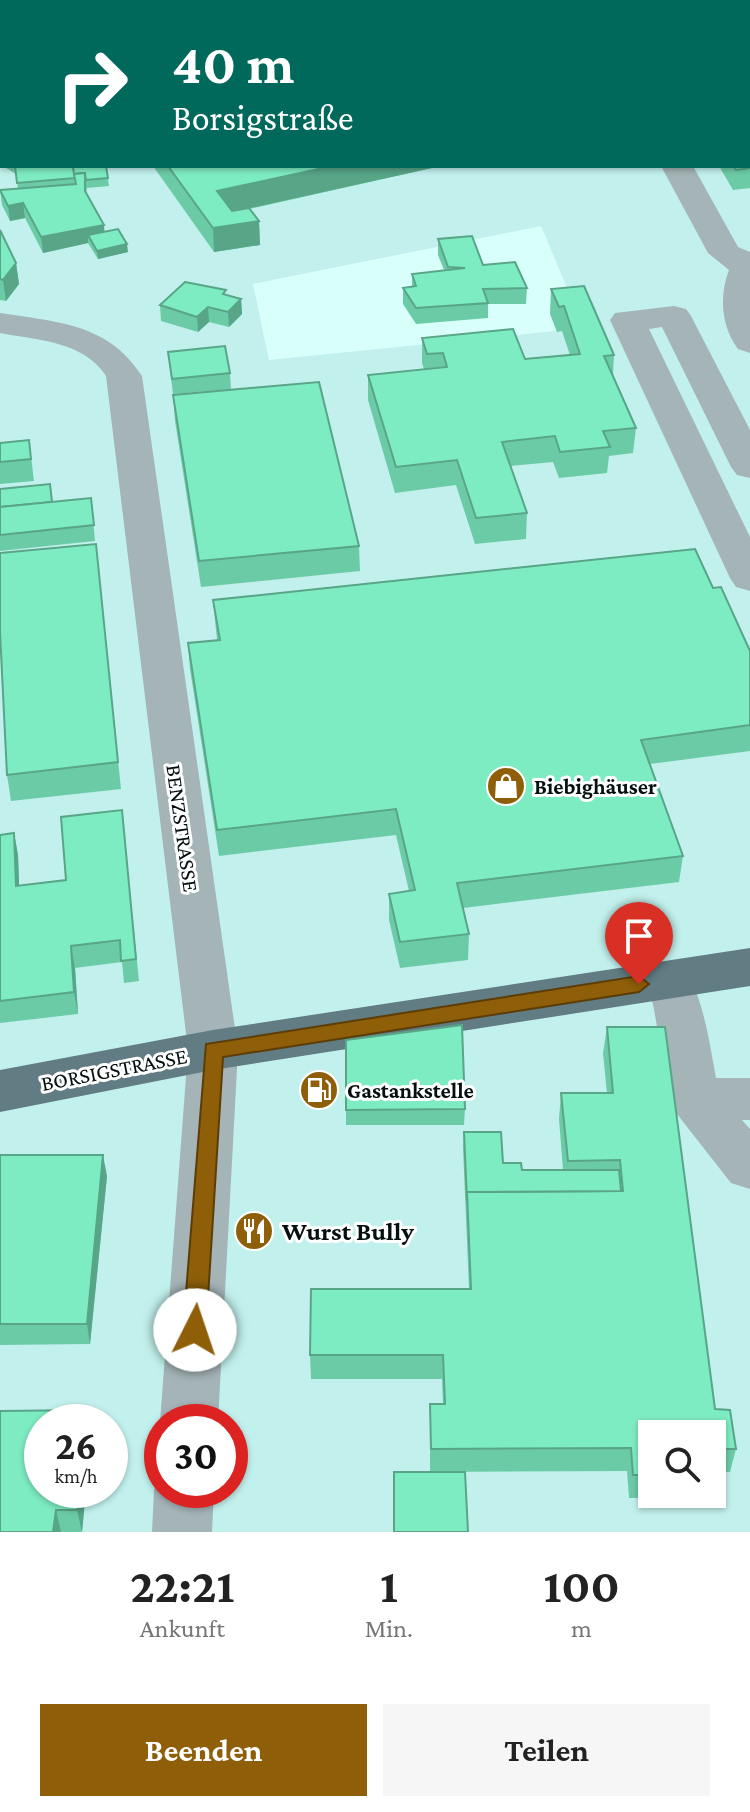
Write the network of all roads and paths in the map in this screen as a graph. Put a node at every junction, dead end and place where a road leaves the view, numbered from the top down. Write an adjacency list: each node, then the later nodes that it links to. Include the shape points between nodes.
1 (678, 168): 2 (street, via 725,253)
2 (749, 264): 4 (street, via 740,290 740,315)
3 (0, 323): 9 (street, BENZSTRASSE, via 84,341 115,361 124,376)
4 (750, 342)
5 (750, 467): 6 (street, via 674,316 627,320)
6 (750, 578)
7 (750, 967): 8 (main road, BORSIGSTRASSE)
8 (668, 980): 9 (main road, BORSIGSTRASSE); 11 (street)
9 (213, 1050): 10 (main road, BORSIGSTRASSE); 14 (street, BENZSTRASSE)
10 (0, 1091)
11 (695, 1099): 12 (street); 13 (street)
12 (750, 1099)
13 (750, 1167)
14 (190, 1404)
15 (183, 1508): 16 (street)
16 (182, 1532)

